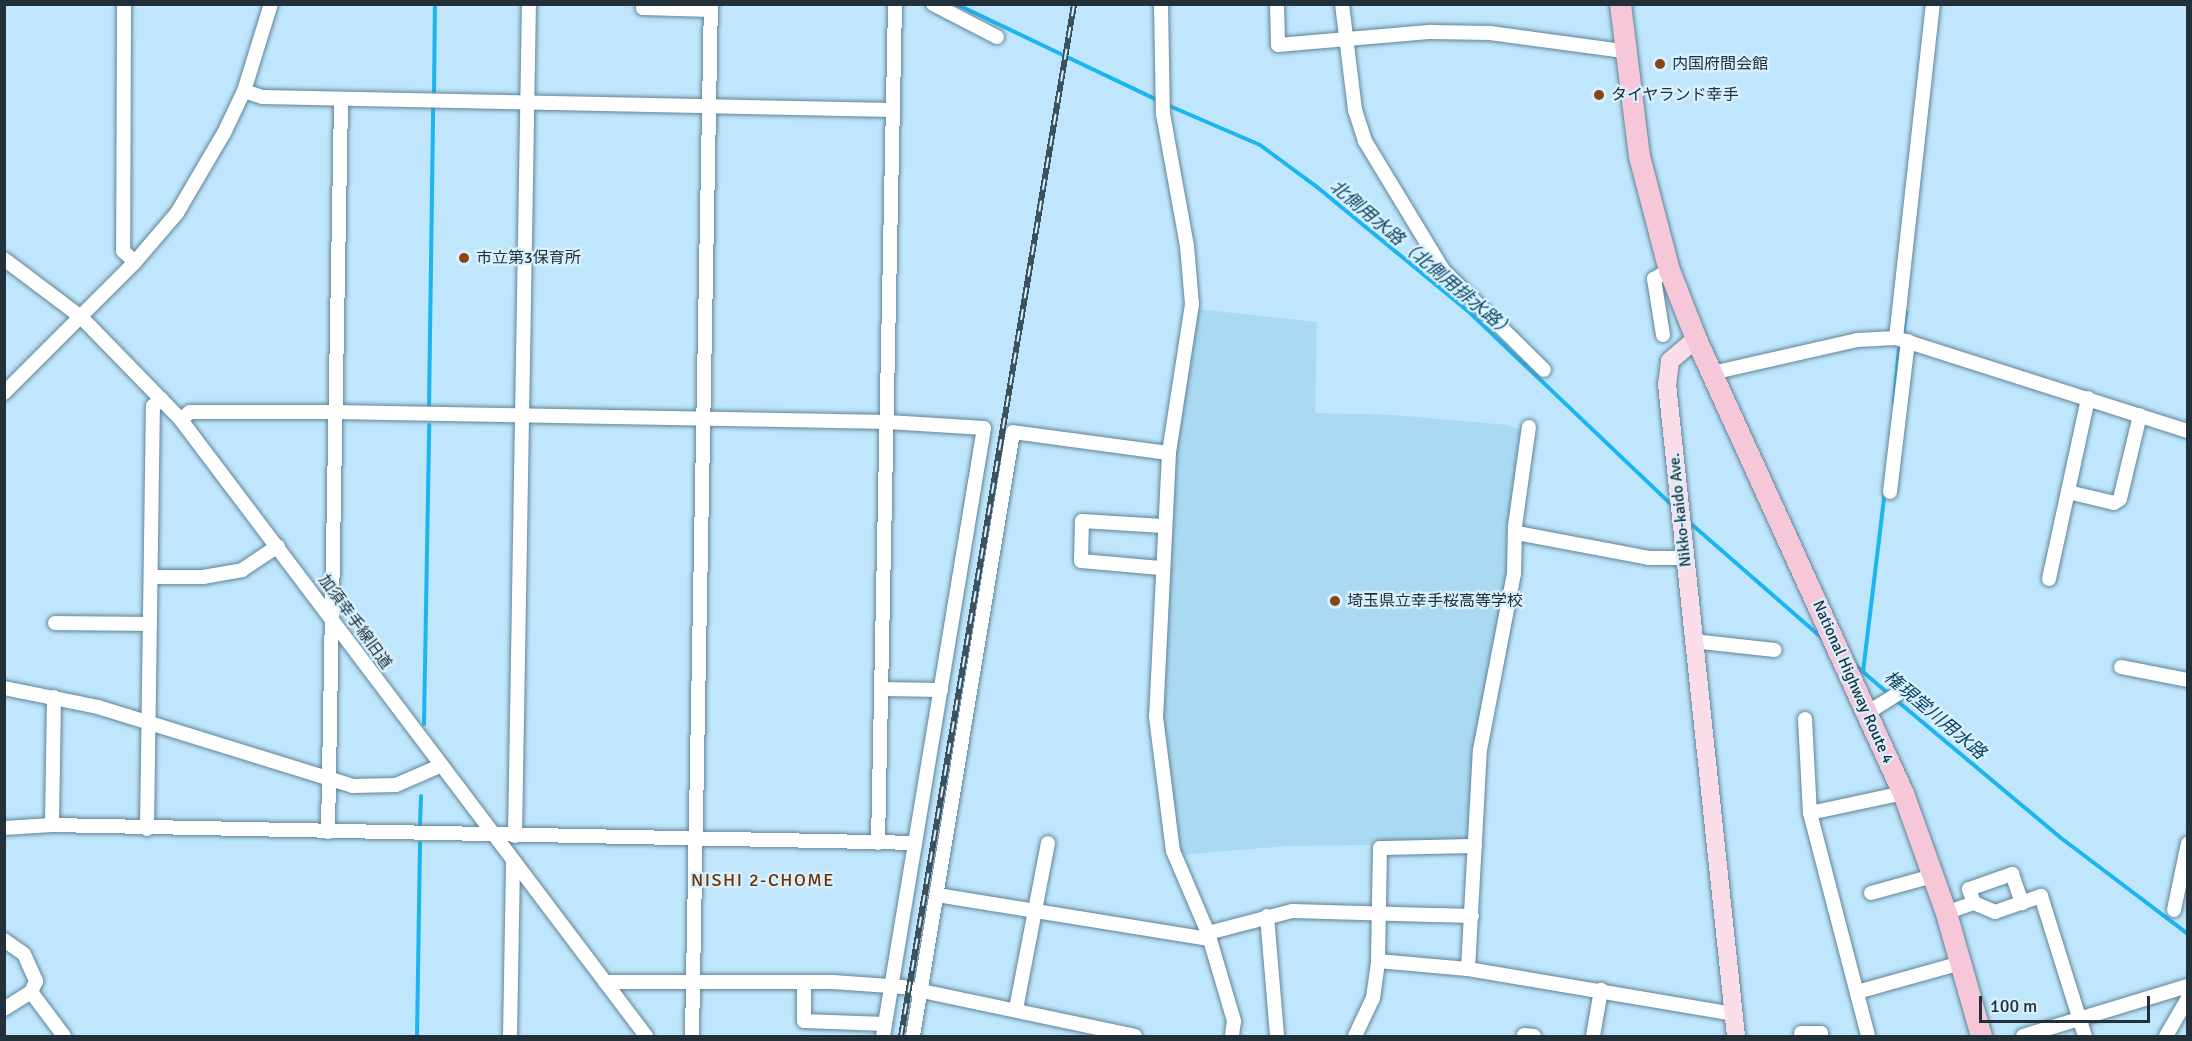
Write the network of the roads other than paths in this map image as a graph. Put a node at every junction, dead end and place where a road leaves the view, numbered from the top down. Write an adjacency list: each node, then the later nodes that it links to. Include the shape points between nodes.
1 (124, 4): 22 (street, via 123,251)
2 (529, 4): 18 (street)
3 (644, 4): 12 (street, via 644,8)
4 (895, 4): 20 (street)
5 (933, 4): 13 (street)
6 (1161, 4): 41 (street, via 1162,103 1192,304)
7 (1277, 4): 14 (street, via 1278,45)
8 (1342, 4): 14 (street)
9 (1620, 4): 15 (highway)
10 (1933, 4): 27 (street)
11 (267, 6): 16 (street)
12 (711, 7): 19 (street)
13 (997, 37)
14 (1346, 38): 15 (street, via 1431,32 1490,33); 28 (street, via 1354,110 1365,141 1443,270)
15 (1624, 51): 23 (highway, via 1645,189)
16 (244, 91): 17 (street, via 262,97); 22 (street, via 183,203)
17 (341, 99): 18 (street); 33 (street)
18 (528, 103): 19 (street); 35 (street)
19 (709, 106): 20 (street); 37 (street)
20 (893, 110): 38 (street)
21 (4, 259): 24 (street, 加須幸手線旧道)
22 (135, 262): 24 (street)
23 (1669, 270): 25 (street, via 1654,279); 26 (highway)
24 (81, 317): 30 (street); 32 (street, 加須幸手線旧道)
25 (1663, 335)
26 (1696, 339): 29 (highway, National Highway Route 4); 47 (main road, Nikko-kaido Ave., via 1673,356 1668,371)
27 (1902, 340): 29 (street, via 1857,340); 31 (street); 42 (street)
28 (1544, 370)
29 (1712, 373): 63 (highway, National Highway Route 4)
30 (4, 393)
31 (2088, 398): 34 (street); 43 (street)
32 (162, 399): 36 (street, 加須幸手線旧道); 49 (street, via 153,406)
33 (333, 412): 35 (street); 36 (street, via 190,412); 51 (street)
34 (2140, 415): 40 (street); 43 (street, via 2120,499 2114,503)
35 (522, 417): 37 (street); 75 (street)
36 (181, 420): 46 (street, 加須幸手線旧道)
37 (704, 420): 38 (street); 76 (street)
38 (888, 422): 59 (street); 60 (street, via 984,428)
39 (1529, 427): 45 (street)
40 (2187, 431)
41 (1169, 453): 44 (street); 85 (street, via 1013,432)
42 (1890, 492)
43 (2068, 492): 50 (street)
44 (1163, 526): 48 (street); 48 (street, via 1082,521 1081,561)
45 (1516, 533): 47 (street, via 1648,558); 81 (street, via 1514,574 1480,750)
46 (278, 546): 49 (street, via 242,570 203,577); 51 (street, 加須幸手線旧道)
47 (1685, 558): 54 (main road, Nikko-kaido Ave.)
48 (1160, 568): 94 (street, via 1162,632 1156,717 1168,832)
49 (151, 577): 53 (street)
50 (2049, 579)
51 (331, 617): 66 (street, 加須幸手線旧道); 67 (street)
52 (55, 623): 53 (street)
53 (150, 624): 65 (street)
54 (1693, 641): 55 (street); 111 (main road, Nikko-kaido Ave.)
55 (1775, 650)
56 (2121, 667): 57 (street)
57 (2187, 680)
58 (4, 688): 62 (street)
59 (882, 689): 60 (street); 77 (street)
60 (941, 690): 78 (street)
61 (1899, 693): 63 (street)
62 (54, 697): 65 (street); 70 (street)
63 (1867, 713): 68 (highway, National Highway Route 4)
64 (1805, 719): 69 (street)
65 (148, 723): 67 (street); 72 (street)
66 (441, 766): 67 (street, via 410,781 384,787); 74 (street, 加須幸手線旧道)
67 (330, 781): 73 (street)
68 (1903, 793): 69 (street); 83 (highway, National Highway Route 4)
69 (1810, 813): 107 (street)
70 (52, 825): 71 (street); 72 (street)
71 (4, 828)
72 (147, 829): 73 (street)
73 (328, 832): 74 (street)
74 (491, 834): 75 (street); 82 (street, 加須幸手線旧道)
75 (515, 836): 76 (street)
76 (697, 839): 77 (street); 101 (street)
77 (879, 843): 78 (street)
78 (915, 843): 102 (street)
79 (1048, 843): 91 (street)
80 (2187, 843): 88 (street)
81 (1476, 846): 89 (street, via 1380,848); 93 (street)
82 (513, 860): 99 (street, 加須幸手線旧道); 116 (street)
83 (1934, 876): 84 (street); 90 (highway, National Highway Route 4)
84 (1871, 893)
85 (937, 896): 91 (street); 104 (street)
86 (1974, 903): 87 (street, via 1995,912); 87 (street, via 1969,889 2012,874); 90 (street)
87 (2022, 903): 112 (street, via 2041,896)
88 (2174, 910)
89 (1379, 912): 92 (street, via 1292,911); 93 (street); 96 (street)
90 (1946, 913): 97 (highway, National Highway Route 4)
91 (1036, 914): 94 (street); 110 (street)
92 (1267, 916): 94 (street); 122 (street)
93 (1472, 916): 98 (street)
94 (1208, 936): 121 (street, via 1234,1021)
95 (4, 940): 106 (street, via 24,954 36,981)
96 (1378, 962): 98 (street); 123 (street, via 1372,998)
97 (1961, 963): 107 (street); 128 (highway, National Highway Route 4)
98 (1468, 969): 105 (street)
99 (605, 982): 101 (street); 117 (street, 加須幸手線旧道)
100 (804, 982): 101 (street); 102 (street); 113 (street, via 804,1021)
101 (693, 984): 118 (street)
102 (890, 986): 104 (street); 113 (street)
103 (2187, 986): 112 (street)
104 (918, 990): 110 (street); 119 (street)
105 (1601, 990): 111 (street); 124 (street)
106 (31, 992): 109 (street); 115 (street)
107 (1857, 992): 127 (street)
108 (2187, 998): 131 (street)
109 (5, 1006)
110 (1016, 1009): 120 (street)
111 (1733, 1014): 125 (main road, Nikko-kaido Ave.)
112 (2079, 1018): 129 (street); 130 (street)
113 (884, 1030)
114 (1801, 1033): 126 (street)
115 (64, 1036)
116 (510, 1036)
117 (646, 1036)
118 (692, 1036)
119 (913, 1036)
120 (1135, 1036)
121 (1232, 1036)
122 (1277, 1036)
123 (1355, 1036)
124 (1593, 1036)
125 (1736, 1036)
126 (1821, 1036)
127 (1868, 1036)
128 (1982, 1036)
129 (2022, 1036)
130 (2085, 1036)
131 (2166, 1036)

